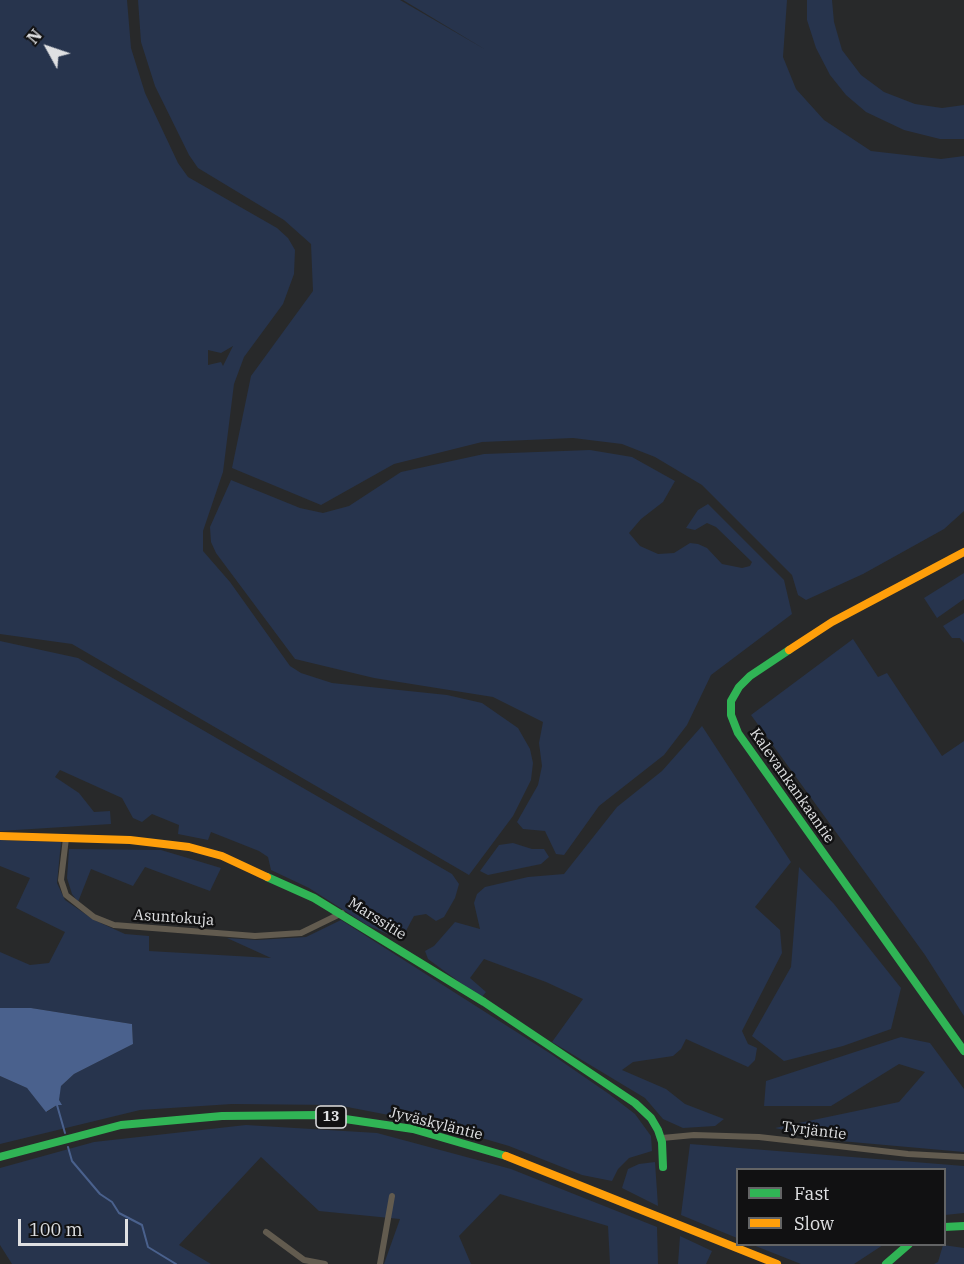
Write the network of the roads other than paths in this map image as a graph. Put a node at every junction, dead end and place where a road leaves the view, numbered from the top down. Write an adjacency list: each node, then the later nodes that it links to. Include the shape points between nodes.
1 (964, 552): 5 (main road, Kalevankankaantie, via 832,622 750,676 731,701 731,715 738,733)
2 (0, 836): 3 (main road, Marssitie)
3 (66, 838): 4 (main road, Marssitie, via 189,847 222,856); 4 (street, Asuntokuja, via 61,880 66,895 94,916 114,924 255,936 301,933)
4 (342, 913): 6 (main road, Marssitie, via 622,1094 651,1118)
5 (964, 1051)
6 (662, 1138): 8 (street, Tyrjäntie, via 759,1137); 9 (main road)
7 (0, 1157): 17 (main road, Jyväskyläntie / 13, via 121,1125 222,1116 318,1115 413,1129 513,1158)
8 (964, 1157)
9 (663, 1167)
10 (392, 1196): 16 (street)
11 (964, 1226): 12 (main road)
12 (946, 1227)
13 (266, 1232): 15 (street, via 304,1260)
14 (906, 1247): 18 (main road); 19 (main road)
15 (325, 1264)
16 (380, 1264)
17 (777, 1264)
18 (886, 1264)
19 (895, 1264)

